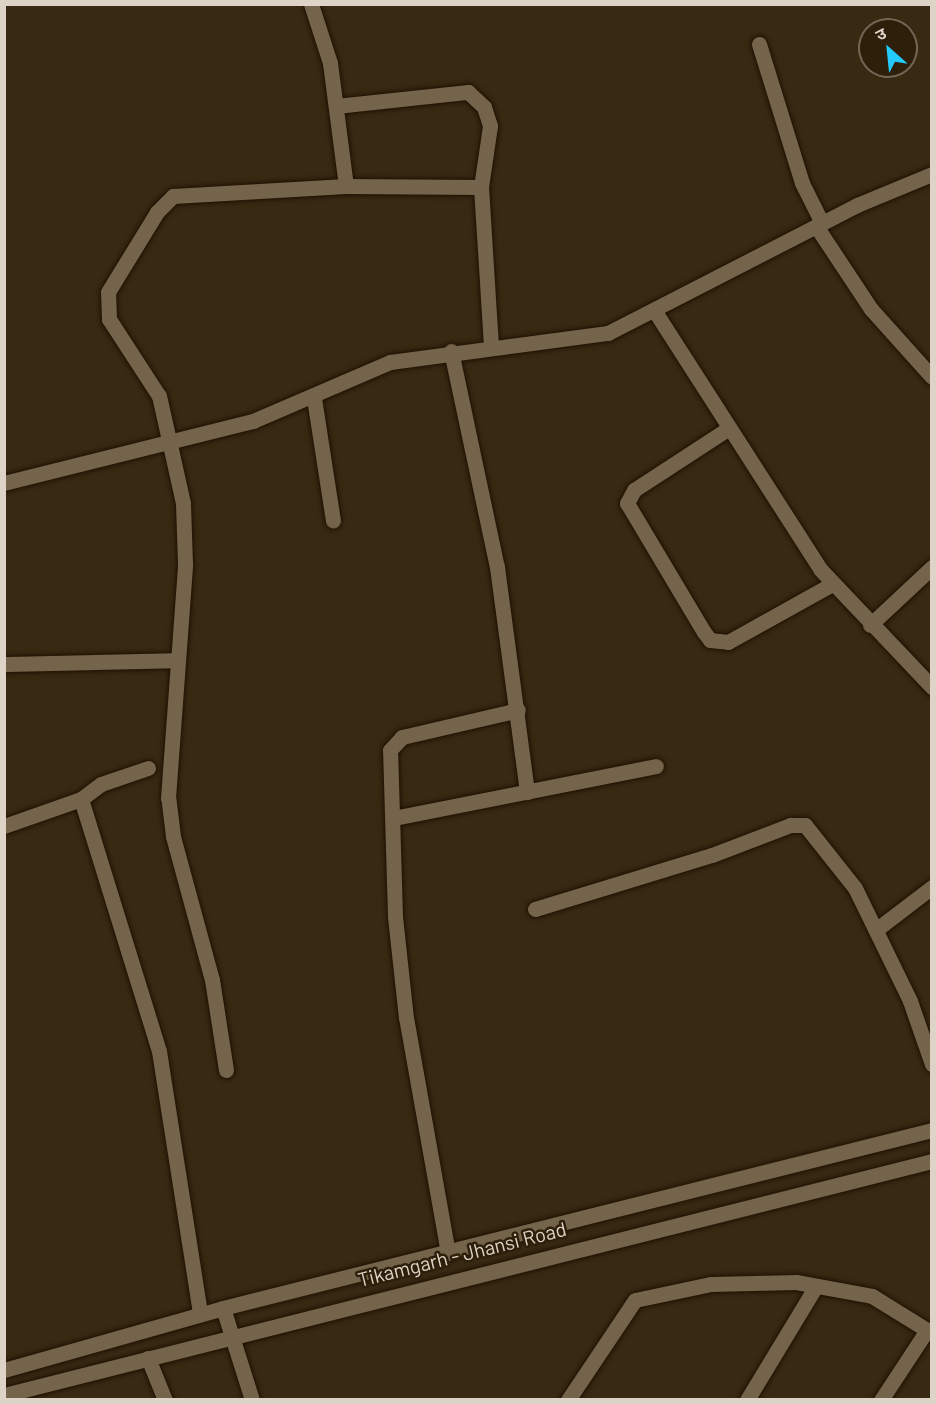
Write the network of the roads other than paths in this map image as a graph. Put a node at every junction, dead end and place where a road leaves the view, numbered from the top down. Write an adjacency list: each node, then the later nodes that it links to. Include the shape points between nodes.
1 (310, 4): 3 (street, via 330,63)
2 (759, 44): 7 (street)
3 (336, 106): 5 (street); 6 (street, via 468,92 484,107 490,126)
4 (932, 174): 7 (street)
5 (346, 186): 6 (street); 14 (street, via 183,194 157,212 106,305 116,333 159,396)
6 (481, 187): 9 (street)
7 (819, 225): 8 (street); 11 (street, via 884,326)
8 (654, 310): 9 (street, via 608,333); 13 (street)
9 (491, 347): 10 (street)
10 (451, 351): 12 (street, via 390,362); 23 (street, via 480,467)
11 (932, 377)
12 (314, 398): 14 (street, via 253,421); 16 (street)
13 (729, 428): 18 (street); 18 (street, via 634,490 627,502 704,632 710,640 728,642)
14 (172, 440): 15 (street); 20 (street, via 186,531)
15 (4, 483)
16 (333, 521)
17 (932, 567): 19 (street)
18 (832, 584): 19 (street)
19 (870, 625): 22 (street)
20 (177, 660): 21 (street); 34 (street, via 168,798 173,836 212,980)
21 (4, 664)
22 (932, 687)
23 (518, 711): 26 (street); 28 (street, via 394,740 390,750)
24 (656, 766): 26 (street)
25 (148, 768): 27 (street, via 101,784)
26 (528, 792): 28 (street)
27 (81, 799): 29 (street); 40 (street, via 159,1051)
28 (394, 818): 37 (street, via 395,916 406,1018)
29 (4, 826)
30 (932, 887): 32 (street)
31 (535, 909): 32 (street, via 799,823 812,830 844,870)
32 (877, 929): 33 (street, via 910,1001)
33 (932, 1064)
34 (226, 1070)
35 (932, 1130): 37 (street)
36 (932, 1161): 42 (street, Tikamgarh - Jhansi Road)
37 (448, 1253): 39 (street)
38 (816, 1286): 41 (street, via 872,1296); 48 (street, via 711,1284 634,1300); 49 (street)
39 (223, 1308): 40 (street); 42 (street)
40 (200, 1314): 44 (street)
41 (929, 1331): 50 (street)
42 (232, 1336): 43 (street, Tikamgarh - Jhansi Road); 47 (street)
43 (148, 1358): 45 (street, Tikamgarh - Jhansi Road); 46 (street)
44 (4, 1370)
45 (4, 1395)
46 (165, 1400)
47 (252, 1400)
48 (568, 1400)
49 (747, 1400)
50 (880, 1400)

